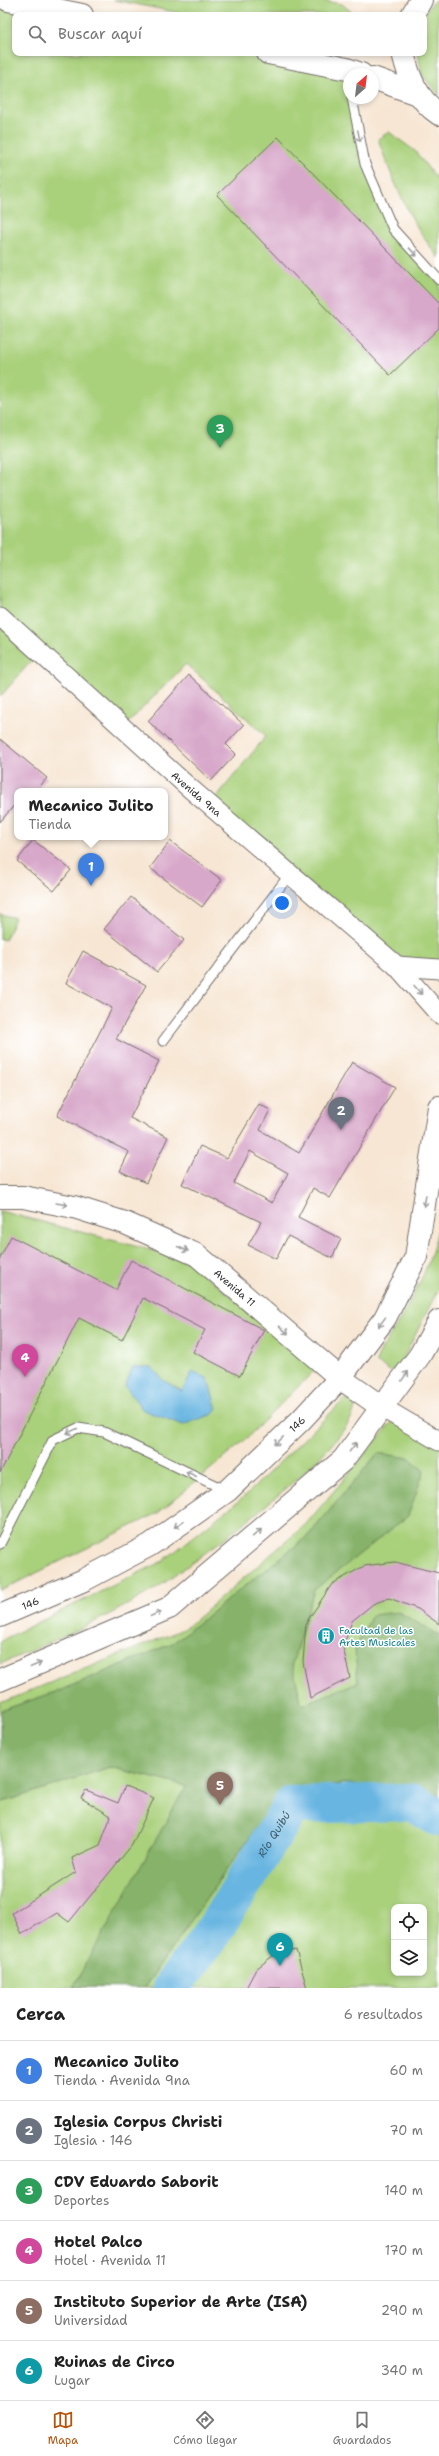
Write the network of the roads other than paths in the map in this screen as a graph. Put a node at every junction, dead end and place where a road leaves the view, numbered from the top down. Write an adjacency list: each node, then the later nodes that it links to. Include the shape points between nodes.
1 (8, 0): 3 (main road)
2 (420, 0): 4 (main road)
3 (67, 12)
4 (414, 12)
5 (280, 56): 7 (main road)
6 (405, 56): 9 (main road)
7 (343, 72)
8 (379, 80): 9 (main road)
9 (417, 94): 11 (main road)
10 (353, 104): 12 (lane, one-way to 12, via 365,164 393,230)
11 (438, 114)
12 (439, 280)
13 (0, 616): 14 (street, Avenida 9na, via 185,784)
14 (290, 874): 15 (street, Avenida 9na); 18 (lane)
15 (397, 966): 16 (street); 17 (street, Avenida 9na, one-way to 17)
16 (439, 969)
17 (439, 1014)
18 (162, 1040)
19 (439, 1107): 22 (main road, 146, one-way to 22, via 416,1257 385,1318)
20 (0, 1197): 22 (main road, Avenida 11, one-way to 22, via 23,1197 74,1207 125,1223 197,1255)
21 (439, 1320): 23 (main road, one-way to 21, via 420,1355)
22 (340, 1378): 23 (main road, Avenida 11); 25 (main road, 146, one-way to 25, via 301,1420)
23 (383, 1408): 24 (street, Avenida 11); 28 (main road, one-way to 23, via 169,1608 343,1460)
24 (439, 1441)
25 (226, 1491): 26 (lane, one-way to 26, via 104,1432 78,1428 53,1440); 27 (main road, 146, one-way to 27, via 150,1545 84,1580)
26 (0, 1544)
27 (0, 1616)
28 (0, 1680)

